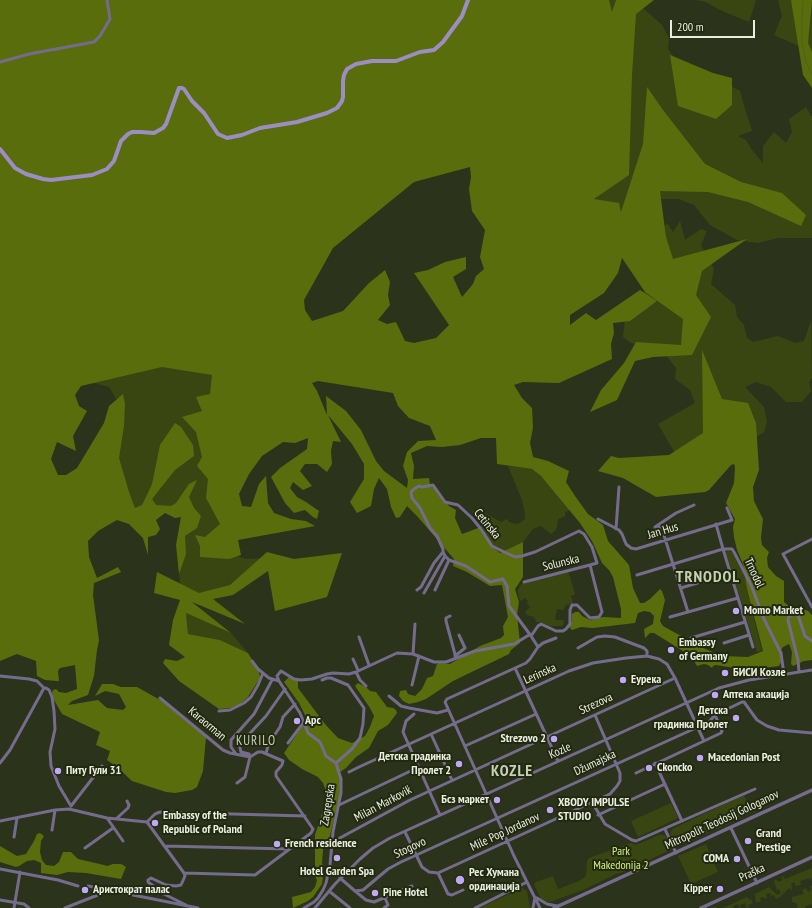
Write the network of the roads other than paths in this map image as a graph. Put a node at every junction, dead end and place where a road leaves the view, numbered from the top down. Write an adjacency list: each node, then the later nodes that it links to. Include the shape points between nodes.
1 (107, 0): 3 (street, via 110,19 94,42)
2 (468, 0): 4 (main road, via 462,16 434,50 396,61 356,64 347,69 343,81 342,101 337,108 327,113 227,138 218,134 184,89 179,88 163,128 154,133 128,134 121,141 114,161 107,169 92,175 43,179 15,168)
3 (0, 62)
4 (0, 149)
5 (619, 487): 10 (street)
6 (694, 505): 12 (street, via 655,526 662,527)
7 (727, 508): 9 (street, Jan Hus, via 732,520)
8 (598, 519): 10 (street, Jan Hus)
9 (716, 524): 12 (street, Jan Hus); 13 (street)
10 (616, 529): 12 (street, Jan Hus, via 621,532 626,544 631,548 636,549)
11 (812, 539): 27 (street, via 783,554)
12 (666, 540): 17 (street)
13 (723, 549): 17 (street); 19 (street, Trnodol); 57 (street, Trnodol, via 732,549 751,584 764,619 781,653)
14 (443, 552): 15 (street, Cetinska); 18 (street, Cetinska, via 442,543 412,498 411,492 414,488 433,485 445,502 458,505 472,518 492,546 515,556 535,552 579,531 592,547 597,563); 23 (street)
15 (445, 556): 16 (street, Cetinska); 25 (street)
16 (449, 560): 24 (street); 35 (street, Cetinska, via 466,566 490,582 503,579 507,586 509,606)
17 (674, 564): 20 (street); 22 (street)
18 (590, 565): 21 (street, Solunska); 35 (street, Solunska, via 602,608 601,615 590,618 577,605 572,605 570,624 566,629 559,632 541,624)
19 (730, 573): 22 (street); 26 (street, Trnodol)
20 (637, 575)
21 (524, 582)
22 (681, 588): 29 (street)
23 (417, 590)
24 (435, 590)
25 (424, 593)
26 (738, 598): 29 (street); 32 (street, Trnodol)
27 (810, 602): 28 (street)
28 (812, 607)
29 (688, 612): 31 (street)
30 (450, 616): 48 (street, via 446,621)
31 (670, 617)
32 (745, 622): 36 (street, Trnodol); 39 (street)
33 (415, 624): 45 (street)
34 (459, 635): 48 (street, via 465,648)
35 (530, 635): 42 (street); 48 (street, via 514,644)
36 (749, 635): 41 (street); 43 (street, Trnodol)
37 (358, 637): 51 (street)
38 (556, 638): 42 (street)
39 (691, 638)
40 (812, 641): 55 (street, via 805,636 798,615 789,616 788,622)
41 (724, 643)
42 (539, 646): 52 (street, via 528,661)
43 (753, 647)
44 (578, 648): 47 (street, via 597,637 615,637 644,648)
45 (413, 654): 46 (street); 51 (street, via 397,654)
46 (419, 656): 48 (street, via 439,662 451,661); 63 (street)
47 (647, 656): 59 (street, Lerinska, via 667,664); 67 (street, Lerinska, via 594,663)
48 (455, 657)
49 (353, 659): 54 (street)
50 (252, 661): 56 (street)
51 (369, 665): 54 (street)
52 (515, 668): 67 (street); 72 (street, via 447,699 445,702)
53 (812, 670): 55 (street, Kozle)
54 (357, 671): 62 (street, via 301,680 281,671); 64 (street, via 360,680)
55 (799, 672): 57 (street, Kozle)
56 (263, 673): 60 (street); 73 (street, via 251,697 244,704 230,710)
57 (784, 675): 70 (street, Kozle, via 723,686)
58 (0, 676): 65 (street, via 37,681)
59 (675, 678): 70 (street, Lerinska); 77 (street, Strezova)
60 (272, 680): 62 (street); 90 (street, via 254,714 231,740 231,747)
61 (322, 680): 93 (street, via 331,678 348,685 364,708 360,738)
62 (279, 681): 66 (street)
63 (412, 685)
64 (366, 686)
65 (44, 688): 96 (street); 112 (street, via 49,690 52,696 54,711 51,766)
66 (285, 689): 71 (street); 91 (street, via 266,716 240,744 241,752 250,754)
67 (525, 691): 75 (street); 79 (street, Lerinska)
68 (389, 696): 72 (street, via 401,706 409,708 435,713)
69 (160, 698): 90 (street, Karaorman, via 218,746)
70 (686, 702): 80 (street, Lerinska); 84 (street, Kozle)
71 (295, 704): 78 (street); 89 (street, via 283,717)
72 (448, 710): 79 (street)
73 (219, 711)
74 (414, 714): 87 (street, via 408,718 403,728)
75 (536, 714): 83 (street); 88 (street)
76 (715, 714): 80 (street, Džumajska, via 709,722); 81 (street, Džumajska, via 744,702 758,720 767,726 779,730); 85 (street, via 722,731)
77 (595, 715): 83 (street, Strezova); 84 (street, Mile Pop Jordanov)
78 (304, 722): 86 (street); 93 (street, via 308,733 320,742 327,758)
79 (454, 724): 82 (street, Lerinska); 88 (street)
80 (698, 726): 85 (street, Lerinska); 94 (street, Džumajska)
81 (812, 733)
82 (431, 734): 87 (street, Lerinska); 102 (street)
83 (547, 737): 92 (street); 99 (street, Milan Markoviḱ)
84 (606, 740): 92 (street, Kozle); 94 (street, Mile Pop Jordanov)
85 (704, 741): 95 (street)
86 (288, 743)
87 (408, 744): 98 (street); 100 (street, Lerinska)
88 (465, 746): 99 (street)
89 (266, 753): 91 (street, Karaorman, via 260,752); 116 (street, via 283,761 276,776)
90 (236, 754): 91 (street, Karaorman)
91 (250, 757): 103 (street, via 245,777)
92 (558, 761): 108 (street, Kozle)
93 (336, 763): 111 (street, Zagrepska, via 342,783)
94 (616, 763): 110 (street, Mile Pop Jordanov, via 620,774 617,786 610,794); 119 (street, Džumajska)
95 (655, 763): 101 (street); 104 (street)
96 (0, 764)
97 (102, 766): 112 (street)
98 (418, 767): 106 (street); 111 (street)
99 (475, 770): 102 (street, Milan Markoviḱ); 108 (street)
100 (349, 772)
101 (636, 773)
102 (452, 780): 106 (street, Milan Markoviḱ)
103 (237, 784)
104 (665, 784): 114 (street); 122 (street)
105 (755, 789): 122 (street)
106 (429, 790): 115 (street); 130 (street, Milan Markoviḱ)
107 (812, 790): 125 (street, Mitropolit Teodosij Gologanov)
108 (486, 794): 115 (street, Kozle); 119 (street)
109 (127, 801): 120 (street, via 128,808)
110 (592, 802): 114 (street); 132 (street, Mile Pop Jordanov)
111 (338, 805): 164 (street, Zagrepska, via 326,883 318,898)
112 (70, 807): 113 (street); 118 (street)
113 (56, 810): 117 (street); 127 (street)
114 (598, 814): 126 (street, via 609,828 635,841)
115 (440, 815): 128 (street, Kozle)
116 (305, 816): 123 (street, via 160,812); 135 (street, via 312,826 312,833)
117 (17, 818): 121 (street); 129 (street)
118 (107, 818): 120 (street); 124 (street)
119 (498, 818): 132 (street); 137 (street, Stogovo)
120 (116, 819): 123 (street)
121 (0, 821)
122 (682, 821): 126 (street)
123 (147, 822): 133 (street)
124 (113, 828): 131 (street); 134 (street)
125 (731, 828): 136 (street, Mitropolit Teodosij Gologanov); 145 (street)
126 (665, 829): 136 (street)
127 (52, 830)
128 (405, 832): 137 (street); 143 (street, Kozle, via 373,848)
129 (14, 837)
130 (338, 839)
131 (123, 841)
132 (507, 841): 142 (street, Mile Pop Jordanov); 144 (street)
133 (164, 846): 135 (street); 141 (street)
134 (85, 848)
135 (289, 849): 141 (street, via 255,875)
136 (676, 852): 159 (street, Mitropolit Teodosij Gologanov)
137 (416, 855): 142 (street, via 424,869); 151 (street, Stogovo, via 388,869 363,890)
138 (812, 857): 145 (street, Praška)
139 (0, 869): 140 (street)
140 (20, 872): 146 (street); 156 (street)
141 (184, 873): 157 (street, via 183,882 179,886 166,885 150,878 148,880 164,894)
142 (438, 873): 150 (street, via 448,894)
143 (340, 878): 151 (street); 152 (street, Kozle)
144 (527, 882): 154 (street); 168 (street)
145 (757, 883): 172 (street, Praška)
146 (78, 886)
147 (88, 886): 149 (street)
148 (412, 886): 153 (street)
149 (110, 890): 157 (street); 158 (street)
150 (463, 890)
151 (354, 891): 153 (street, via 369,902)
152 (329, 892): 165 (street, Kozle); 166 (street)
153 (385, 898): 167 (street, via 388,905)
154 (535, 898): 159 (street); 169 (street); 170 (street)
155 (0, 900): 156 (street)
156 (15, 903): 160 (street); 161 (street, via 24,904)
157 (186, 905): 163 (street)
158 (70, 907): 162 (street)
159 (558, 907): 171 (street, Mitropolit Teodosij Gologanov)
160 (14, 908)
161 (29, 908)
162 (65, 908)
163 (198, 908)
164 (304, 908)
165 (315, 908)
166 (350, 908)
167 (384, 908)
168 (475, 908)
169 (533, 908)
170 (540, 908)
171 (554, 908)
172 (701, 908)

